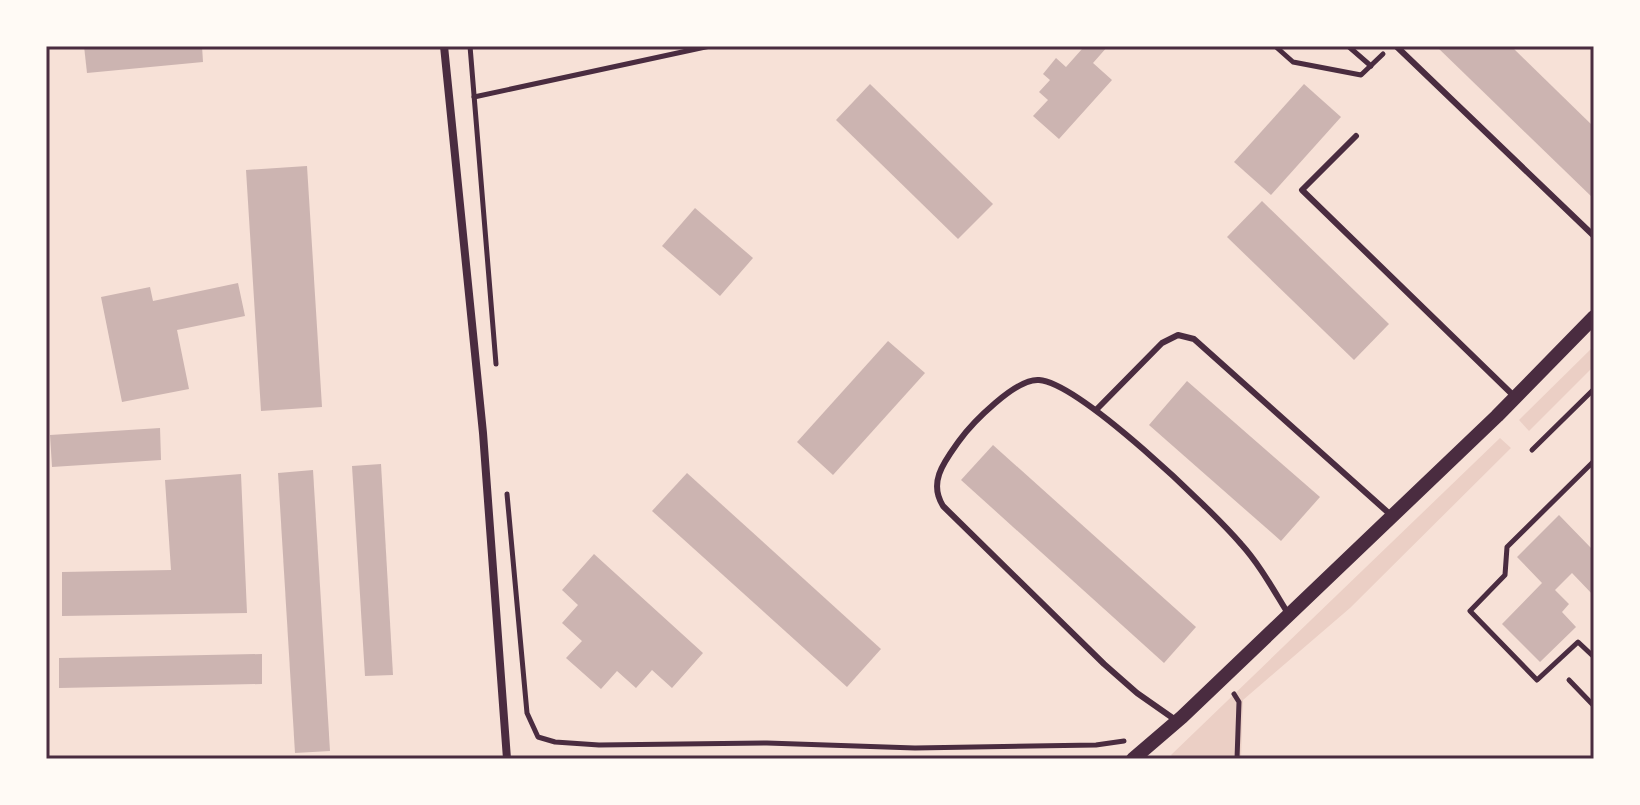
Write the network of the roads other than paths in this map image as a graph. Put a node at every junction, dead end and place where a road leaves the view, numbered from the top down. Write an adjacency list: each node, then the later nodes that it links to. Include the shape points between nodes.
1 (444, 46): 11 (street, via 483,433)
2 (1393, 46): 4 (lane)
3 (1356, 136): 6 (lane, via 1302,190)
4 (1594, 236)
5 (1594, 317): 6 (street)
6 (1516, 398): 8 (street)
7 (1096, 410): 8 (lane, via 1162,343 1178,335 1194,339); 9 (lane, via 1242,544); 10 (lane, via 1041,380 1013,389 965,433 941,465 937,497 1084,645)
8 (1392, 516): 9 (street)
9 (1289, 615): 10 (street)
10 (1177, 721): 12 (street)
11 (507, 759)
12 (1133, 759)

